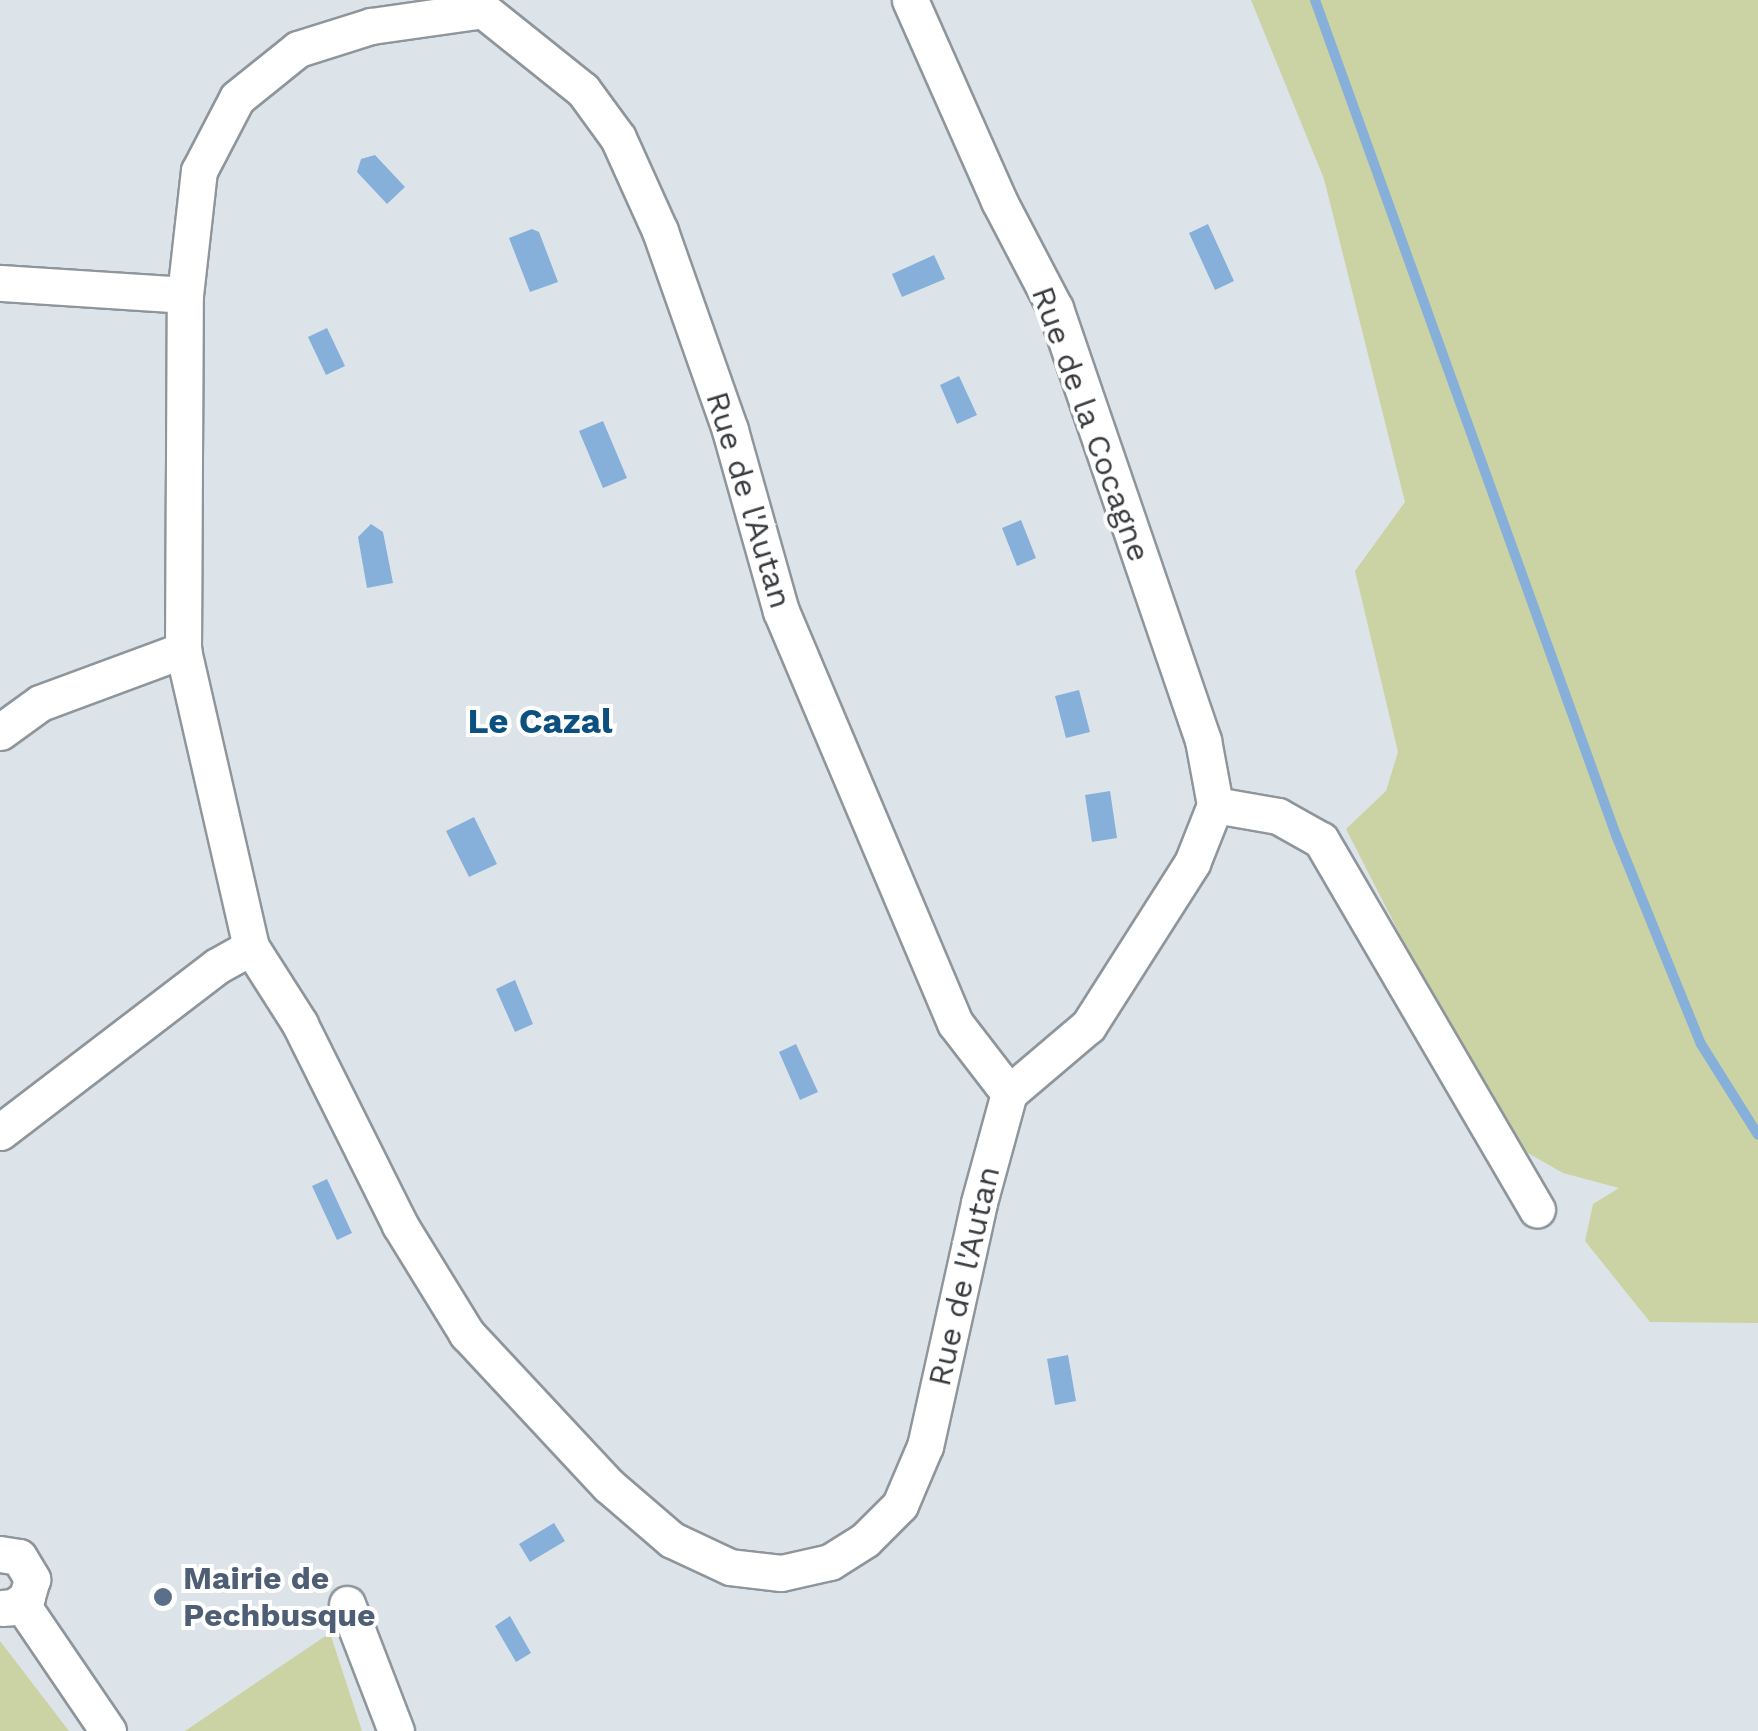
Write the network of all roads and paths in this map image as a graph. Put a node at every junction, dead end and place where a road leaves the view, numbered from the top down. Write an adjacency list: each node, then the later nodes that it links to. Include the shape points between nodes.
1 (910, 0): 7 (street, Rue de la Cocagne, via 1055,308 1203,740)
2 (486, 5): 4 (street, Rue de l'Autan, via 371,26 298,49 236,98 199,171); 9 (street, Rue de l'Autan, via 584,90 618,138 660,231 730,430 781,610 955,1023)
3 (0, 283): 4 (street)
4 (185, 295): 5 (street, Rue de l'Autan)
5 (183, 650): 6 (street, via 40,703); 8 (street, Rue de l'Autan)
6 (0, 732)
7 (1215, 804): 9 (street, via 1192,863 1088,1026); 11 (street, via 1278,816 1321,840)
8 (251, 947): 9 (street, Rue de l'Autan, via 300,1024 400,1225 466,1334 608,1485 672,1540 730,1567 781,1573 830,1562 865,1540 900,1505 925,1446); 10 (street)
9 (1009, 1092)
10 (0, 1132)
11 (1537, 1209)
12 (0, 1554): 14 (street, via 19,1557 30,1570 31,1589)
13 (346, 1604): 16 (street)
14 (10, 1606): 15 (street)
15 (108, 1731)
16 (396, 1731)

